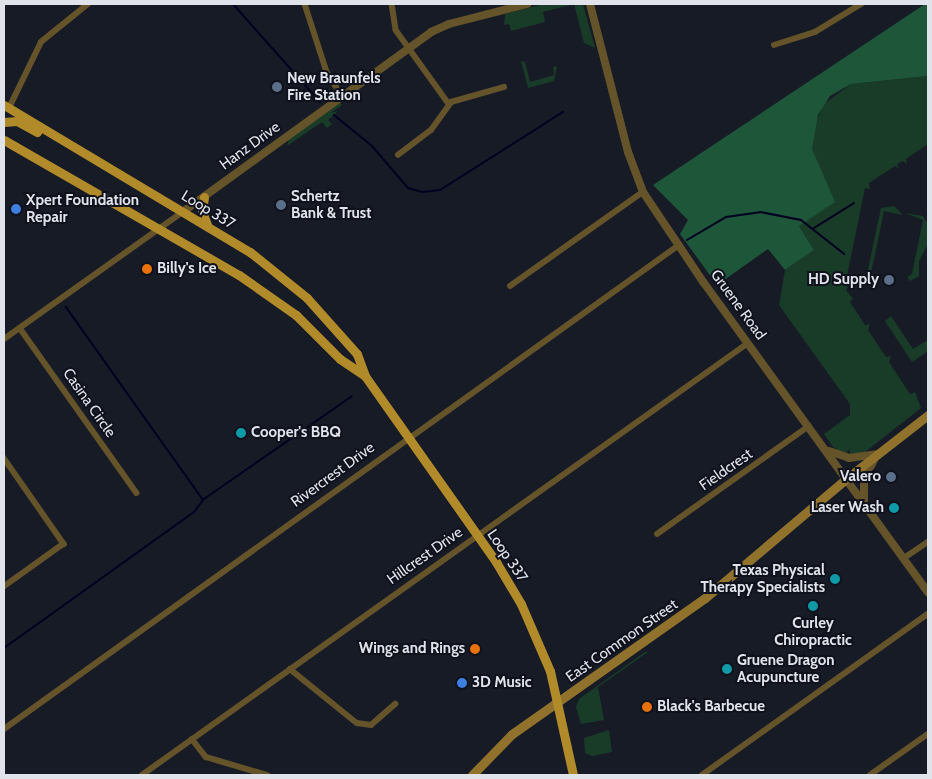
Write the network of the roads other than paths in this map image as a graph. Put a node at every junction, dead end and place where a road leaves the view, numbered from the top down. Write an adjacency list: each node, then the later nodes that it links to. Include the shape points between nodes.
1 (88, 4): 12 (street, via 41,42)
2 (305, 4): 10 (street, via 326,70)
3 (392, 4): 8 (street, via 395,28)
4 (527, 4): 8 (street, Hanz Drive, via 449,24)
5 (590, 4): 17 (street, Gruene Road, via 628,152)
6 (856, 5): 7 (street, via 815,32)
7 (774, 44)
8 (409, 49): 10 (street, Hanz Drive); 11 (street)
9 (504, 87): 11 (street)
10 (342, 96): 18 (street, Hanz Drive)
11 (449, 104): 16 (street, via 431,130)
12 (6, 107): 15 (main road, Loop 337)
13 (4, 122): 15 (main road, via 17,121 67,150)
14 (6, 142): 21 (main road, Loop 337)
15 (80, 151): 19 (main road, Loop 337)
16 (398, 155)
17 (644, 192): 22 (street, Gruene Road); 23 (street)
18 (204, 197): 19 (street, Hanz Drive); 20 (main road, via 202,211)
19 (184, 211): 20 (main road, Loop 337); 21 (street, Hanz Drive)
20 (207, 225): 27 (main road, Loop 337, via 250,252 307,298 357,354)
21 (156, 228): 24 (street, Hanz Drive); 27 (main road, Loop 337, via 239,275 279,302 340,359)
22 (679, 245): 26 (street, Gruene Road); 30 (street, Rivercrest Drive)
23 (510, 286)
24 (20, 328): 25 (street, Hanz Drive); 35 (street, Casina Circle)
25 (4, 339)
26 (748, 343): 29 (street, Gruene Road); 38 (street, Hillcrest Drive)
27 (365, 376): 30 (main road, Loop 337)
28 (928, 415): 32 (main road, East Common Street)
29 (809, 426): 31 (street, Gruene Road); 37 (street, Fieldcrest)
30 (408, 437): 38 (main road, Loop 337); 47 (street, Rivercrest Drive)
31 (827, 450): 32 (street, via 849,458); 34 (street, Gruene Road)
32 (877, 454): 34 (main road, East Common Street); 36 (street, via 864,481)
33 (4, 458): 41 (street, via 64,544)
34 (847, 478): 36 (street, Gruene Road); 45 (main road, East Common Street, via 705,598)
35 (137, 493)
36 (866, 504): 40 (street, Gruene Road)
37 (657, 534)
38 (476, 535): 44 (street, Hillcrest Drive); 45 (main road, Loop 337, via 525,610 544,653)
39 (928, 542): 40 (street)
40 (904, 558): 42 (street, Gruene Road)
41 (4, 587)
42 (928, 592)
43 (928, 614): 54 (street)
44 (290, 669): 46 (street, via 357,723 370,724); 49 (street, Hillcrest Drive)
45 (558, 702): 52 (main road, East Common Street, via 512,734); 53 (main road, Loop 337)
46 (395, 704)
47 (4, 729)
48 (928, 734): 55 (street)
49 (192, 739): 50 (street, Hillcrest Drive); 51 (street, via 213,760)
50 (142, 775)
51 (267, 775)
52 (472, 775)
53 (573, 775)
54 (702, 775)
55 (870, 775)

